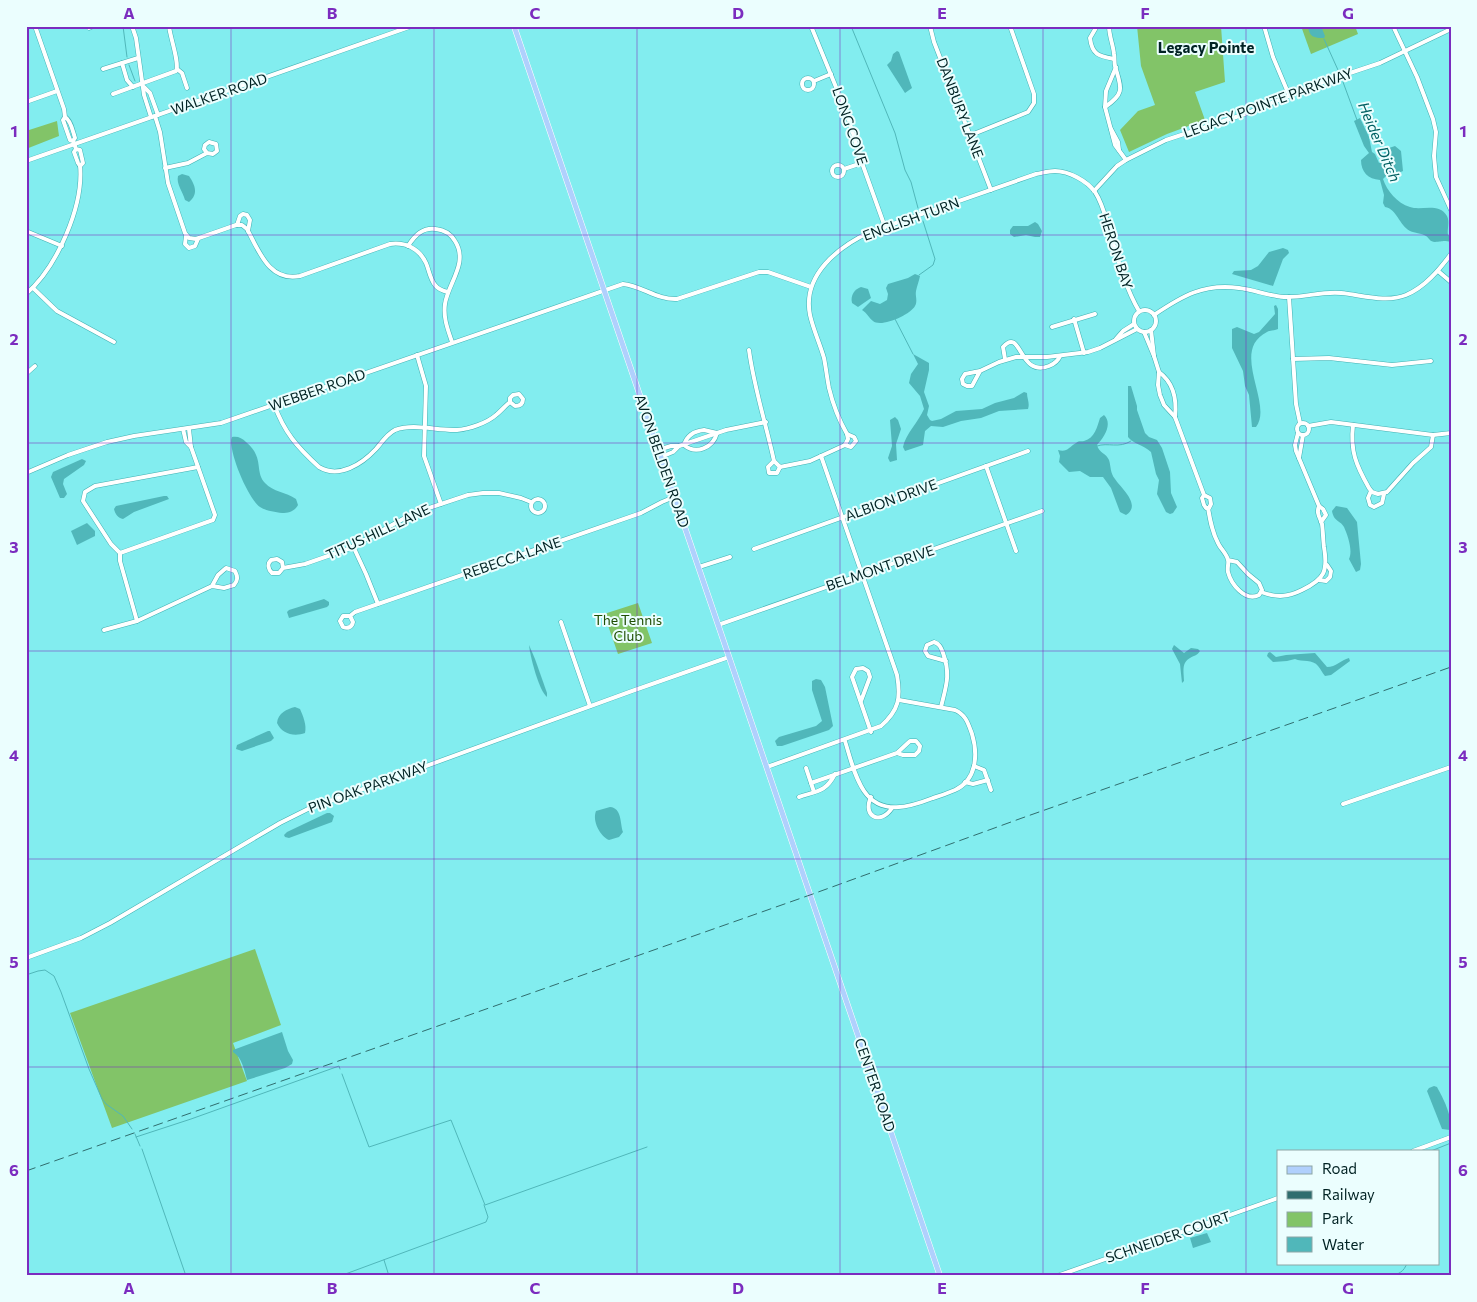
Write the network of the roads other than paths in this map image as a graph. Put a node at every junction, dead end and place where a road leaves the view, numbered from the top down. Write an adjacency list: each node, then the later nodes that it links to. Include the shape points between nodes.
1 (34, 26): 26 (street)
2 (132, 26): 15 (street)
3 (169, 26): 20 (street)
4 (412, 26): 31 (street, WALKER ROAD)
5 (514, 26): 56 (main road, AVON BELDEN ROAD)
6 (811, 26): 21 (street, LONG COVE)
7 (930, 26): 32 (street, DANBURY LANE)
8 (1010, 26): 32 (street, via 1034,94 1033,107)
9 (1097, 26): 16 (street, via 1090,38 1092,49 1099,55)
10 (1108, 26): 16 (street)
11 (1264, 26): 28 (street, via 1272,57)
12 (1393, 26): 14 (street)
13 (1451, 29): 14 (street, LEGACY POINTE PARKWAY)
14 (1405, 52): 28 (street, LEGACY POINTE PARKWAY); 42 (street, via 1433,119 1436,177)
15 (138, 58): 17 (street); 23 (street)
16 (1114, 59): 18 (street)
17 (122, 63): 19 (street); 24 (street)
18 (1116, 67): 30 (street, via 1106,91); 30 (street, via 1121,88)
19 (104, 69)
20 (177, 69): 23 (street); 25 (street)
21 (832, 74): 22 (street); 37 (street, LONG COVE)
22 (814, 81)
23 (143, 85): 24 (street); 31 (street, via 144,95)
24 (133, 87): 27 (street)
25 (187, 88)
26 (57, 91): 29 (street); 33 (street, via 65,117 63,120)
27 (113, 94)
28 (1289, 95): 35 (street, LEGACY POINTE PARKWAY, via 1245,114 1166,140)
29 (26, 102)
30 (1104, 107): 35 (street, via 1119,150)
31 (155, 116): 33 (street, WALKER ROAD); 38 (street)
32 (971, 135): 40 (street, DANBURY LANE)
33 (74, 145): 36 (street, WALKER ROAD); 49 (street, via 80,176)
34 (207, 153): 38 (street, via 188,163)
35 (1126, 160): 41 (street, LEGACY POINTE PARKWAY)
36 (26, 161)
37 (862, 163): 39 (street); 44 (street, LONG COVE)
38 (165, 168): 47 (street)
39 (844, 169)
40 (991, 190): 41 (street, ENGLISH TURN, via 1036,174 1056,171 1072,175); 44 (street, ENGLISH TURN)
41 (1094, 191): 60 (street, HERON BAY, via 1104,211 1128,292)
42 (1451, 210)
43 (237, 224): 46 (street); 46 (street, via 240,216 246,214 250,220); 48 (street)
44 (884, 227): 54 (street, ENGLISH TURN, via 862,236 838,252 820,271)
45 (26, 231): 49 (street)
46 (248, 231): 50 (street, via 269,267 289,277 390,244)
47 (186, 236): 48 (street); 48 (street, via 185,243 189,248 195,246)
48 (198, 239)
49 (62, 246): 55 (street)
50 (408, 246): 57 (street, via 422,256 434,284); 57 (street, via 418,234 429,229 442,230 452,237 460,261)
51 (1451, 254): 52 (street)
52 (1438, 271): 53 (street); 59 (street, via 1417,289 1394,298 1326,292)
53 (1451, 282)
54 (811, 287): 56 (street, WEBBER ROAD, via 759,272 677,299 667,300 623,284); 97 (street, ENGLISH TURN, via 810,316 834,405)
55 (33, 288): 58 (street); 70 (street, via 62,314)
56 (604, 290): 71 (street, WEBBER ROAD); 103 (main road, AVON BELDEN ROAD)
57 (448, 292): 71 (street, via 444,316)
58 (26, 294)
59 (1289, 297): 62 (street, via 1240,288 1204,289 1180,298); 79 (street)
60 (1139, 311): 62 (street, via 1146,310); 64 (street, via 1134,317)
61 (1095, 314): 63 (street)
62 (1154, 315): 67 (street, via 1156,322)
63 (1074, 319): 65 (street); 74 (street)
64 (1134, 324): 66 (street); 69 (street)
65 (1052, 327)
66 (1137, 329): 68 (street); 69 (street)
67 (1151, 330): 68 (street); 72 (street)
68 (1144, 332): 72 (street)
69 (1124, 333): 74 (street, via 1100,348)
70 (114, 342)
71 (452, 342): 75 (street, WEBBER ROAD)
72 (1151, 343): 83 (street)
73 (749, 350): 88 (street, via 753,380)
74 (1084, 353): 76 (street)
75 (417, 355): 86 (street, WEBBER ROAD); 92 (street, via 426,386)
76 (1060, 356): 77 (street); 77 (street, via 1054,364 1042,368 1031,366)
77 (1024, 357): 78 (street); 78 (street, via 1017,345 1010,342 1003,347)
78 (1005, 359): 82 (street)
79 (1293, 359): 80 (street, via 1329,358 1392,365); 89 (street)
80 (1431, 361)
81 (35, 366): 84 (street)
82 (980, 371): 82 (street, via 965,374 963,384 972,386)
83 (1159, 372): 87 (street, via 1160,395); 87 (street, via 1173,389)
84 (26, 374)
85 (510, 402): 92 (street, via 494,418 468,428)
86 (274, 404): 92 (street, via 289,436 319,467 329,471 342,471 360,462 396,430); 93 (street, WEBBER ROAD, via 221,423)
87 (1175, 417): 112 (street)
88 (766, 422): 95 (street); 105 (street, via 777,464)
89 (1300, 424): 91 (street); 98 (street, via 1297,428)
90 (1353, 425): 91 (street, via 1331,422); 99 (street); 110 (street, via 1353,455)
91 (1308, 426): 98 (street, via 1307,433)
92 (424, 428): 115 (street, via 424,456)
93 (189, 429): 94 (street, WEBBER ROAD); 102 (street)
94 (183, 430): 102 (street); 109 (street, WEBBER ROAD, via 107,442)
95 (717, 433): 101 (street); 101 (street, via 698,431 690,434); 101 (street, via 715,440 704,448 696,450)
96 (1451, 433): 99 (street)
97 (847, 434): 100 (street); 100 (street, via 856,442 851,447)
98 (1300, 434): 116 (street, via 1295,448)
99 (1433, 435): 111 (street, via 1431,447)
100 (845, 445): 105 (street)
101 (682, 446): 103 (street); 106 (street)
102 (191, 447): 107 (street)
103 (658, 450): 106 (main road, AVON BELDEN ROAD)
104 (1028, 451): 108 (street, ALBION DRIVE)
105 (821, 456): 119 (street)
106 (661, 457): 113 (main road, AVON BELDEN ROAD)
107 (198, 466): 125 (street, via 215,515 213,520); 125 (street, via 95,486 84,494 83,501)
108 (986, 466): 119 (street, ALBION DRIVE); 121 (street)
109 (26, 473)
110 (1371, 491): 111 (street); 111 (street, via 1368,501 1374,507 1382,503)
111 (1384, 494)
112 (1204, 495): 117 (street, via 1203,504); 117 (street, via 1210,498)
113 (674, 497): 130 (main road, AVON BELDEN ROAD); 135 (street, REBECCA LANE, via 641,513)
114 (531, 502): 115 (street, TITUS HILL LANE, via 507,494 483,493)
115 (441, 504): 122 (street, TITUS HILL LANE, via 406,517)
116 (1319, 506): 120 (street, via 1317,513); 120 (street, via 1326,515)
117 (1208, 508): 127 (street, via 1216,538)
118 (1042, 511): 121 (street, BELMONT DRIVE)
119 (842, 517): 123 (street, ALBION DRIVE); 131 (street)
120 (1322, 522): 128 (street)
121 (1006, 523): 124 (street); 131 (street, BELMONT DRIVE)
122 (353, 546): 129 (street, TITUS HILL LANE, via 305,564); 135 (street)
123 (754, 548)
124 (1016, 551)
125 (120, 553): 137 (street)
126 (730, 557): 130 (street)
127 (1228, 560): 134 (street, via 1237,562 1259,583); 134 (street, via 1229,574 1237,588 1252,597)
128 (1326, 564): 132 (street); 132 (street, via 1331,571 1330,577 1326,581)
129 (283, 568)
130 (699, 568): 139 (main road, AVON BELDEN ROAD)
131 (862, 574): 139 (street, BELMONT DRIVE); 143 (street, via 898,675)
132 (1319, 580): 134 (street, via 1295,594 1271,596)
133 (212, 586): 133 (street, via 226,568 237,574 234,585 224,588); 137 (street)
134 (1261, 592)
135 (378, 604): 136 (street, REBECCA LANE)
136 (350, 616)
137 (137, 621): 140 (street)
138 (561, 622): 145 (street)
139 (718, 625): 141 (main road, AVON BELDEN ROAD)
140 (104, 630)
141 (729, 657): 145 (street, PIN OAK PARKWAY); 151 (main road, AVON BELDEN ROAD)
142 (946, 662): 142 (street, via 939,644 931,642 927,645 925,651 928,656); 146 (street, via 948,677)
143 (899, 700): 146 (street); 147 (street, via 890,719)
144 (860, 701): 144 (street, via 870,677 863,668 854,671 852,678); 147 (street)
145 (590, 706): 166 (street, PIN OAK PARKWAY, via 308,809 110,923 81,938)
146 (941, 708): 150 (street, via 955,710 966,718 976,750)
147 (871, 732): 148 (street)
148 (845, 741): 151 (street); 154 (street)
149 (897, 753): 149 (street, via 915,755 920,746 916,741 910,741); 154 (street)
150 (974, 766): 156 (street, via 984,770); 157 (street)
151 (767, 767): 165 (main road, AVON BELDEN ROAD)
152 (1451, 767): 163 (street)
153 (806, 768): 158 (street)
154 (854, 768): 155 (street); 162 (street, via 864,792)
155 (835, 774): 158 (street); 160 (street, via 830,785)
156 (988, 780): 157 (street, via 973,784); 159 (street)
157 (965, 782): 164 (street, via 956,790 913,806)
158 (811, 783): 160 (street)
159 (991, 790)
160 (814, 792): 161 (street)
161 (800, 797)
162 (870, 797): 164 (street); 164 (street, via 868,809 873,817 884,816)
163 (1343, 804)
164 (892, 808)
165 (810, 895): 170 (main road, CENTER ROAD)
166 (26, 958)
167 (1451, 1138): 168 (street)
168 (1416, 1150)
169 (1277, 1198): 171 (street, SCHNEIDER COURT)
170 (940, 1276)
171 (1057, 1276)

